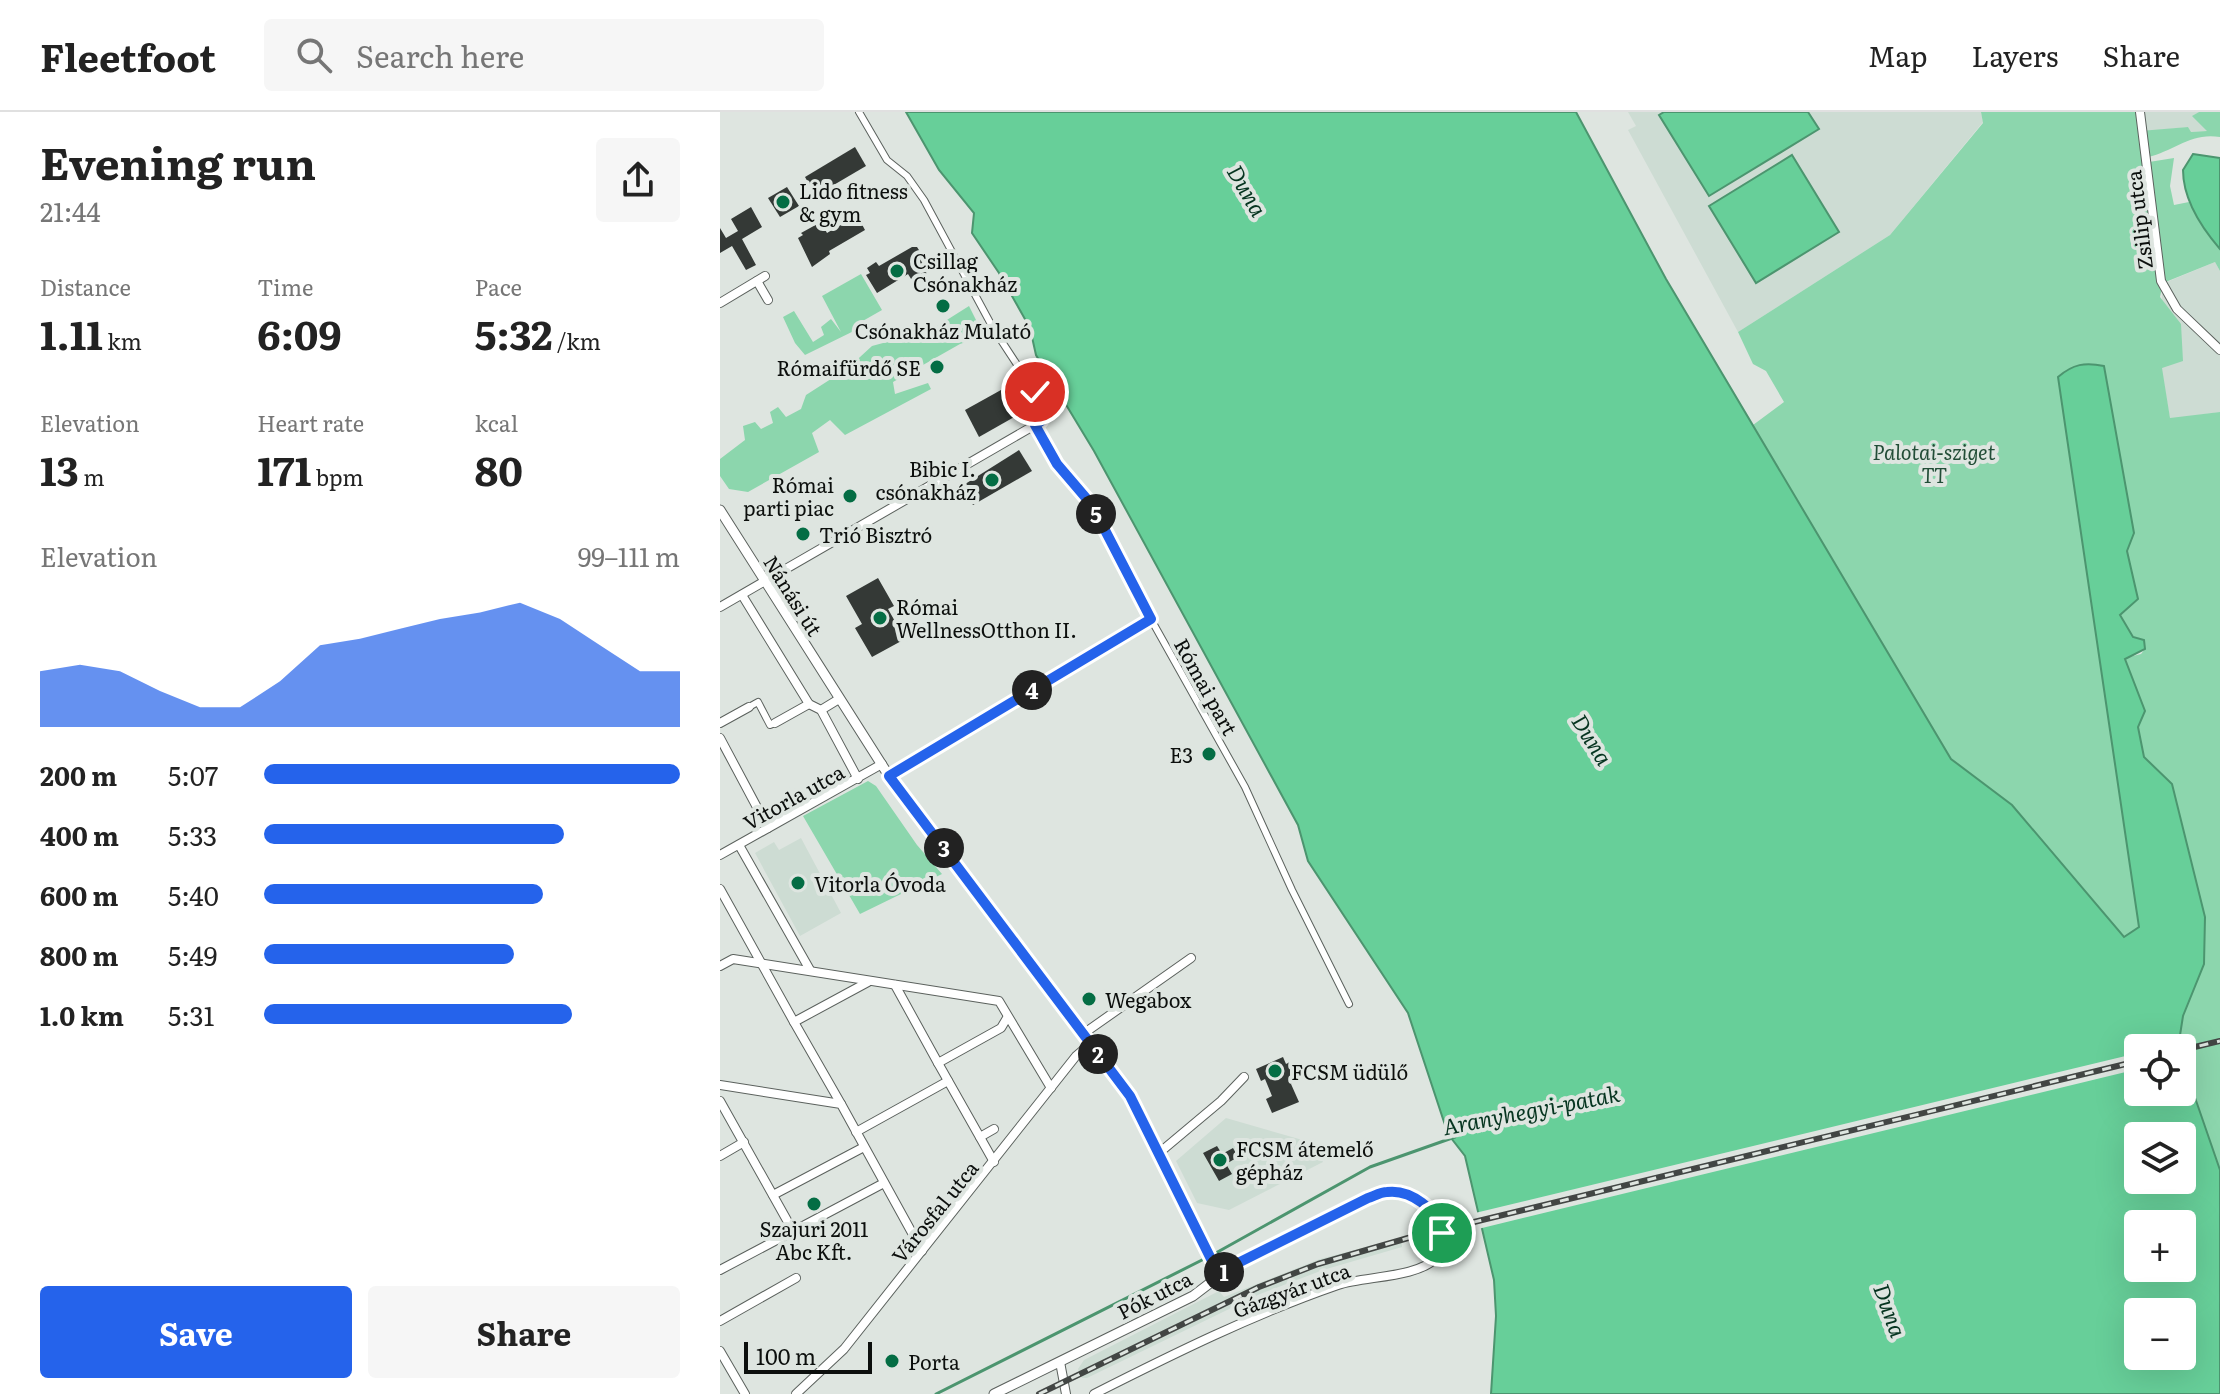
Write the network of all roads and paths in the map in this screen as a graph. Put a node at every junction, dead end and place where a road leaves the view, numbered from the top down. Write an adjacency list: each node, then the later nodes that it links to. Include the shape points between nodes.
1 (859, 112): 6 (street, Római part, via 887,160 924,200 993,328 1035,392 1041,421)
2 (2140, 112): 5 (street, Zsilip utca, via 2161,281 2177,309)
3 (768, 300): 4 (street, via 761,279)
4 (720, 303)
5 (2220, 350)
6 (1035, 425): 8 (street); 11 (street, Római part, via 1057,464 1092,505)
7 (720, 510): 8 (street, Nánási út)
8 (764, 582): 9 (street); 12 (street, Nánási út)
9 (742, 595): 10 (street); 13 (street)
10 (720, 607)
11 (1151, 619): 20 (street); 32 (street, Római part, via 1245,787)
12 (839, 699): 15 (street); 19 (street, Nánási út)
13 (809, 704): 15 (street); 17 (street)
14 (749, 707): 16 (street); 17 (street, via 758,702 770,725)
15 (821, 710): 21 (street)
16 (720, 723)
17 (775, 723)
18 (720, 738): 22 (street)
19 (882, 764): 20 (street, Nánási út); 21 (street, Vitorla utca)
20 (889, 776): 35 (street, Nánási út)
21 (858, 779): 22 (street, Vitorla utca)
22 (768, 828): 23 (street, Vitorla utca)
23 (739, 845): 24 (street, Vitorla utca); 29 (street)
24 (720, 855)
25 (720, 889): 27 (street)
26 (1191, 958): 35 (street)
27 (762, 963): 28 (street, via 733,959); 29 (street); 34 (street)
28 (720, 966)
29 (810, 970): 30 (street)
30 (869, 981): 31 (street); 34 (street)
31 (895, 985): 33 (street, via 999,1001); 37 (street)
32 (1349, 1004)
33 (1007, 1018): 37 (street, via 1001,1028); 41 (street)
34 (794, 1022): 43 (street)
35 (1083, 1034): 36 (street, Nánási út)
36 (1090, 1044): 41 (street, Városfal utca); 49 (street, Nánási út, via 1130,1096)
37 (938, 1063): 39 (street)
38 (1244, 1077): 49 (street)
39 (948, 1081): 45 (street); 46 (street)
40 (720, 1085): 43 (street)
41 (1051, 1088): 51 (street, Városfal utca)
42 (720, 1101): 47 (street)
43 (841, 1104): 45 (street)
44 (994, 1129): 46 (street)
45 (856, 1132): 48 (street)
46 (980, 1137): 51 (street)
47 (744, 1142): 50 (street); 53 (street)
48 (864, 1147): 52 (street); 53 (street)
49 (1159, 1153): 58 (street, Nánási út)
50 (720, 1156)
51 (994, 1162): 56 (street, Városfal utca)
52 (884, 1183): 55 (street); 56 (street)
53 (773, 1195): 55 (street)
54 (1368, 1198): 58 (street, Pók utca); 67 (street, Gázgyár utca, via 1387,1192 1423,1204 1440,1224 1443,1245 1433,1262 1279,1306)
55 (793, 1231): 57 (street)
56 (922, 1251): 64 (street, Városfal utca, via 844,1349)
57 (720, 1270)
58 (1218, 1271): 62 (street, Pók utca, via 1193,1296)
59 (796, 1278): 60 (street)
60 (720, 1321)
61 (720, 1351): 63 (street)
62 (1060, 1362): 65 (street, Pók utca); 66 (street)
63 (745, 1394)
64 (796, 1394)
65 (994, 1394)
66 (1066, 1394)
67 (1094, 1394)

